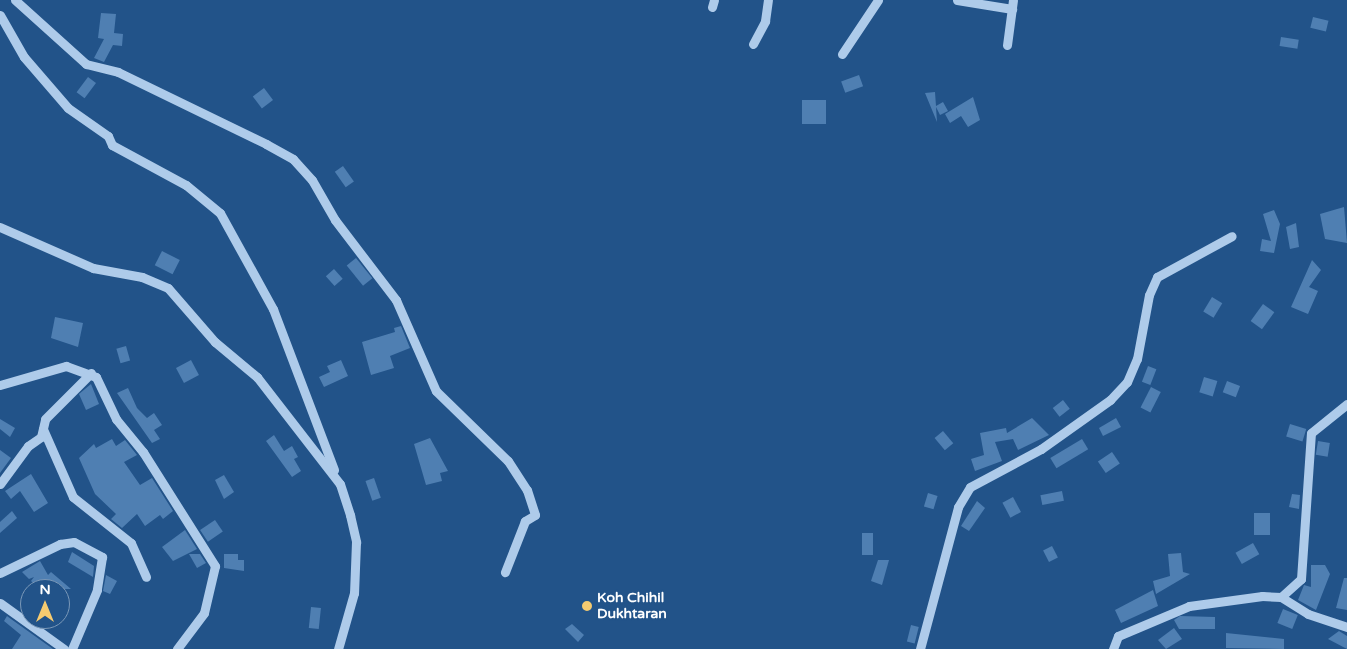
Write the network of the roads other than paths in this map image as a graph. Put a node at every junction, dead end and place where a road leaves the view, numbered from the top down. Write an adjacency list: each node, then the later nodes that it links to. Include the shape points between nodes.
1 (14, 0): 18 (street, via 86,64 118,72 266,144 294,159 312,180 335,220 396,300 436,391 508,461 528,490 535,515 525,521)
2 (768, 0): 7 (street, via 766,21)
3 (878, 0): 9 (street)
4 (957, 0): 5 (street)
5 (1012, 5): 8 (street)
6 (0, 15): 17 (street, via 24,57 68,108 108,136 112,145 186,185 220,212 274,309)
7 (753, 44)
8 (1007, 45)
9 (842, 54)
10 (0, 227): 17 (street, via 93,268 142,276 176,294 215,342 257,378)
11 (1232, 236): 30 (street, via 1157,276 1149,296 1137,359 1127,382 1110,400 1041,449 970,487 958,507)
12 (90, 373): 13 (street, via 66,366); 15 (street, via 45,419); 27 (street, via 116,419 148,460 215,566 204,613)
13 (0, 385)
14 (1347, 404): 21 (street, via 1311,433 1301,579)
15 (43, 429): 16 (street, via 41,437 28,446); 20 (street, via 73,496 131,543)
16 (0, 484)
17 (340, 484): 24 (street, via 356,542 354,593)
18 (504, 572)
19 (0, 573): 26 (street, via 60,544 74,542 102,557 97,590)
20 (146, 577)
21 (1282, 597): 23 (street, via 1308,614); 31 (street, via 1189,606 1118,636)
22 (0, 603): 25 (street)
23 (1347, 627)
24 (344, 634): 28 (street); 29 (street)
25 (64, 649)
26 (72, 649)
27 (177, 649)
28 (338, 649)
29 (342, 649)
30 (920, 649)
31 (1113, 649)

